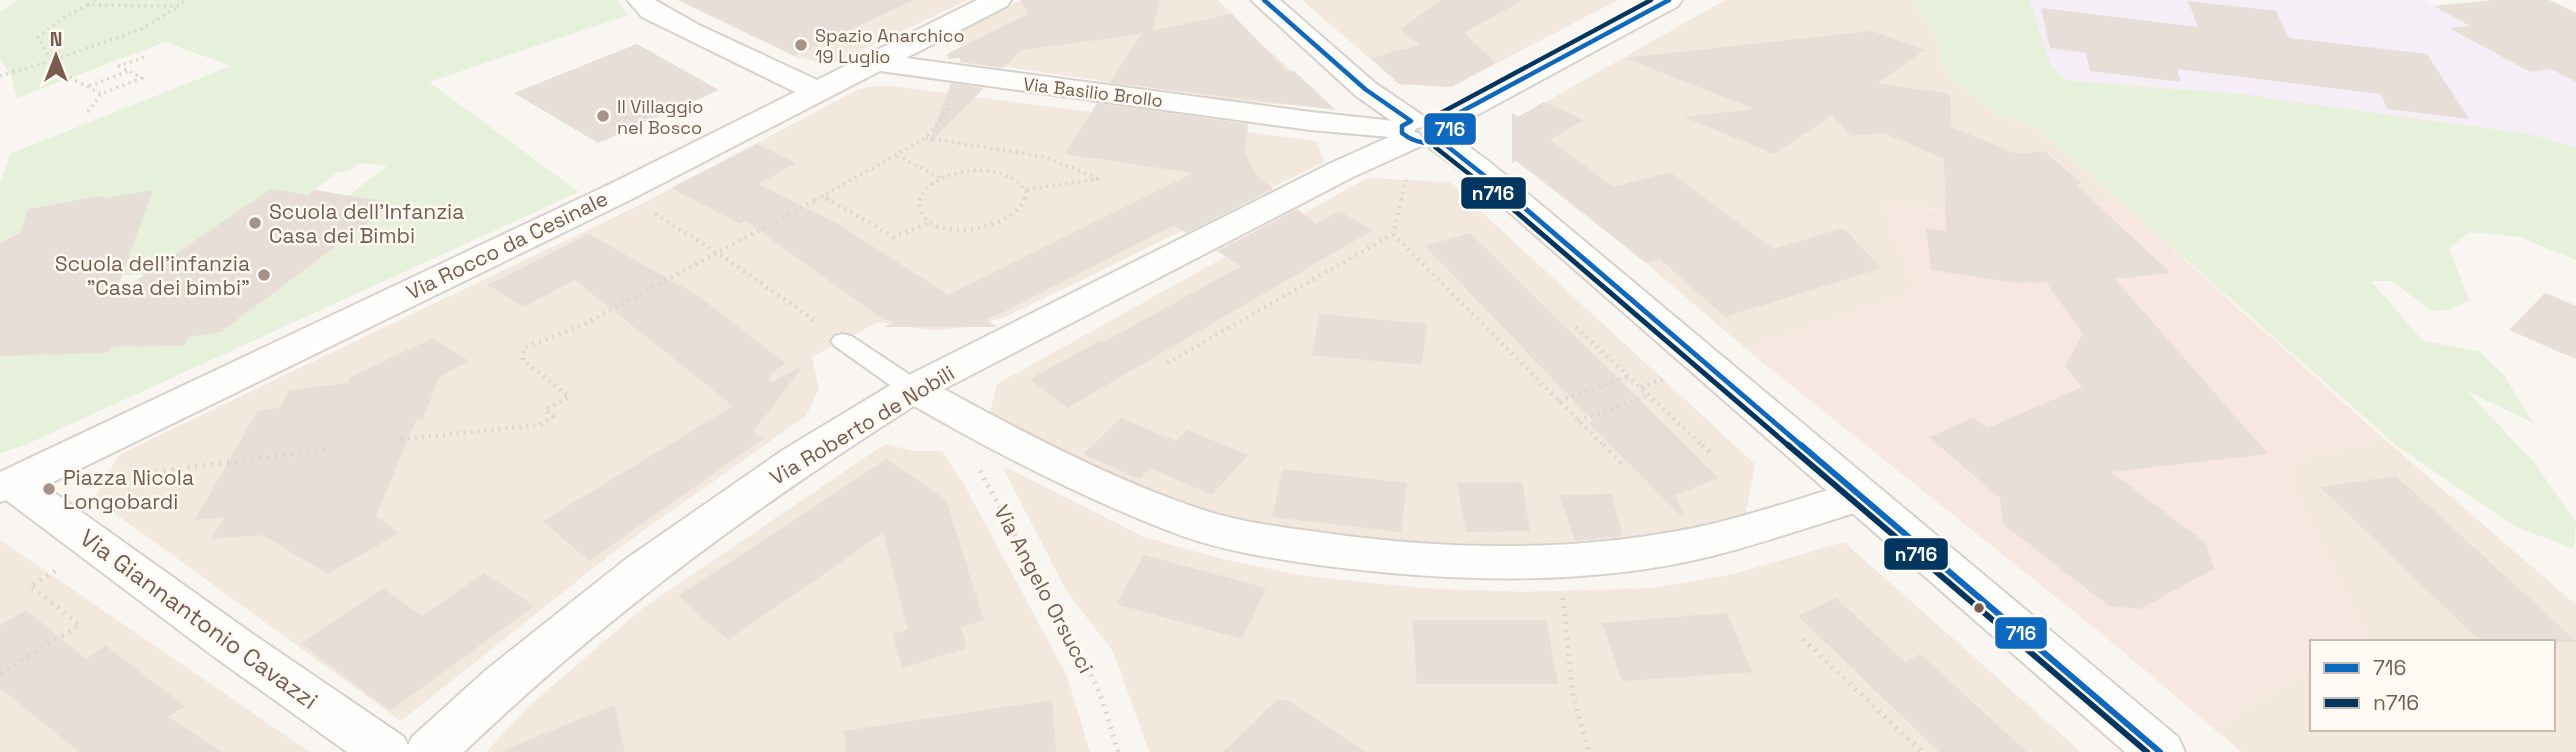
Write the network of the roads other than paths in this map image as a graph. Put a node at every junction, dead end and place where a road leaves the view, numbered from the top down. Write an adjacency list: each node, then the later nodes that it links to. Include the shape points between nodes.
1 (640, 0): 6 (street, via 689,31)
2 (998, 0): 5 (street, Via Rocco da Cesinale)
3 (1264, 0): 7 (street)
4 (1669, 0): 8 (street, via 1480,99)
5 (875, 62): 6 (street, Via Rocco da Cesinale); 7 (street, Via Basilio Brollo)
6 (819, 92): 11 (street, Via Rocco da Cesinale)
7 (1407, 130): 8 (street, Via Basilio Brollo, via 1425,144); 10 (street, Via Roberto de Nobili, via 1342,170)
8 (1442, 132): 12 (street, via 1480,170)
9 (843, 341): 10 (lane)
10 (913, 389): 12 (street, via 1028,453 1186,521 1257,540 1367,555 1454,562 1594,559 1711,540); 14 (street, Via Roberto de Nobili, via 698,529 503,684)
11 (7, 486): 13 (street, Via Giannantonio Cavazzi, via 99,546)
12 (1859, 496): 15 (street)
13 (386, 752)
14 (430, 752)
15 (2160, 752)

